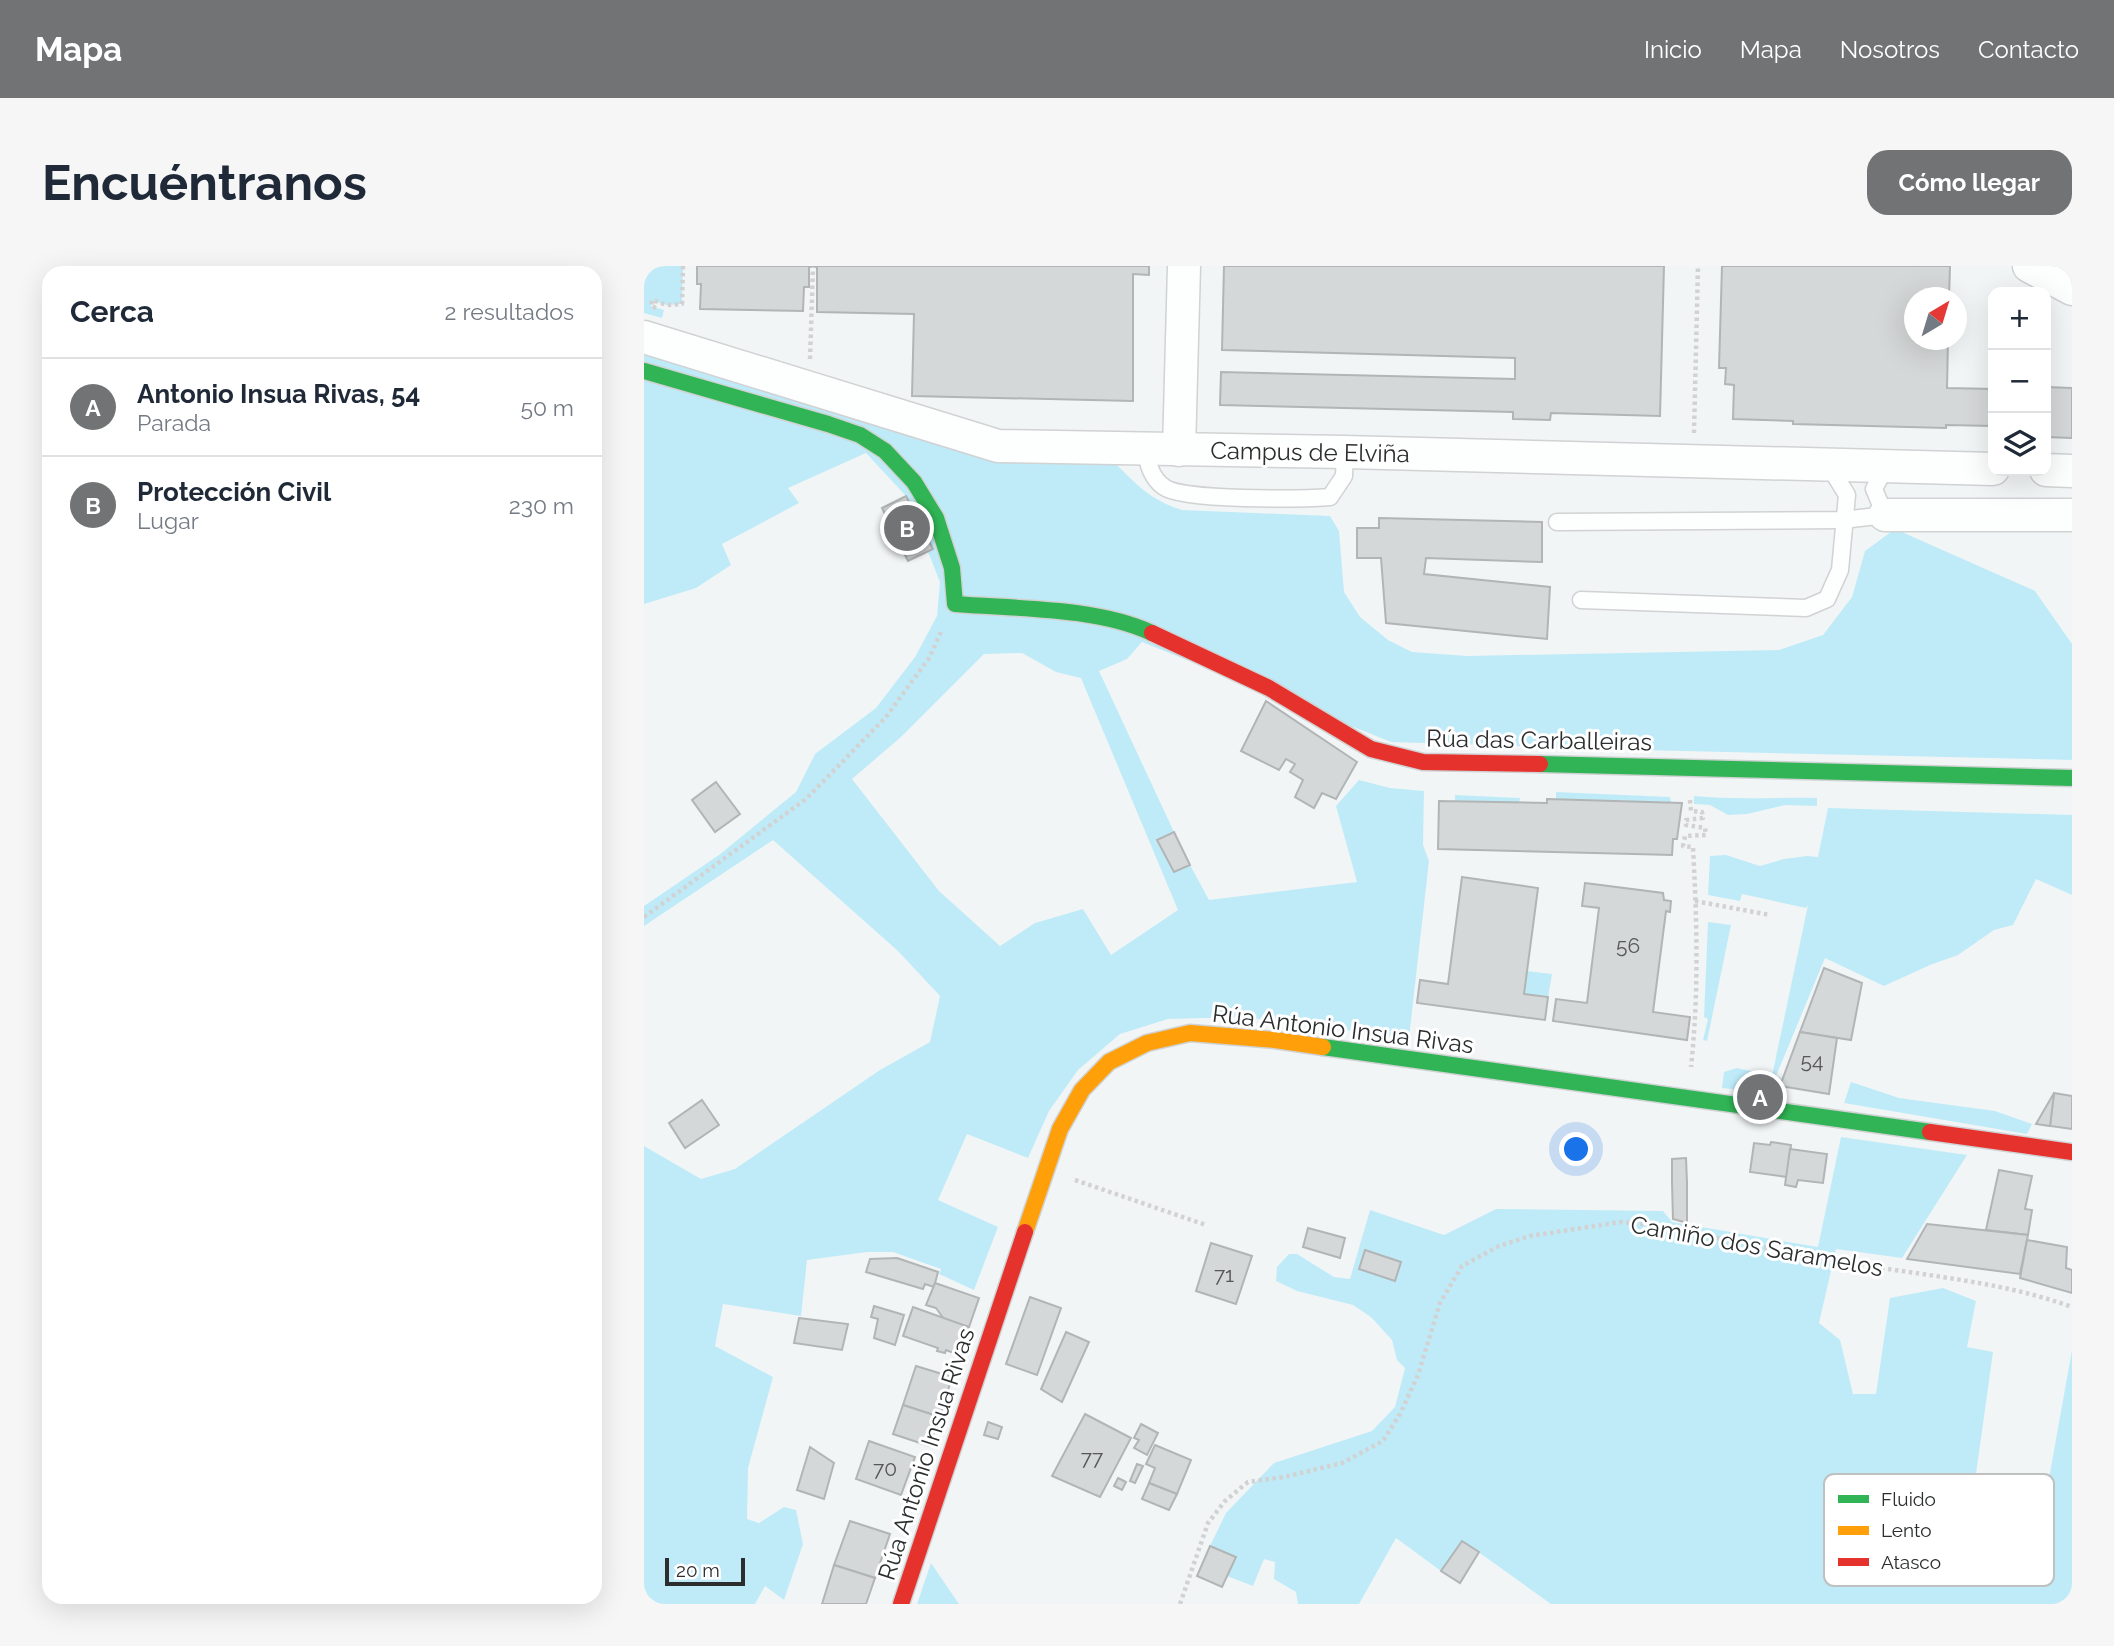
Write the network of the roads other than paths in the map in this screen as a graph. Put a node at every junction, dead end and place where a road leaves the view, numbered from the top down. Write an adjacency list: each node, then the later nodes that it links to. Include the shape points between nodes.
1 (1184, 266): 7 (street)
2 (2029, 266): 3 (street)
3 (2072, 289)
4 (644, 337): 6 (street, Campus de Elviña, via 998,446)
5 (644, 371): 19 (street, Rúa das Carballeiras, via 828,424 860,435 885,451 914,482 936,518 952,568 955,604 1080,614 1137,626 1269,688 1371,748 1423,762)
6 (1146, 450): 7 (street, Campus de Elviña); 8 (lane, via 1147,466 1163,487 1182,495 1308,498 1330,496 1344,476)
7 (1179, 450): 8 (street, Campus de Elviña)
8 (1345, 452): 9 (street, Campus de Elviña)
9 (1828, 464): 10 (street, Campus de Elviña); 16 (lane, via 1847,495)
10 (1885, 466): 11 (street, Campus de Elviña); 15 (lane, via 1874,489)
11 (1988, 469)
12 (2051, 470): 13 (street)
13 (2072, 471)
14 (2072, 514): 15 (street)
15 (1885, 515): 16 (lane)
16 (1843, 520): 17 (lane); 18 (lane, via 1837,581 1827,599 1806,608)
17 (1557, 522)
18 (1581, 600)
19 (2072, 778)
20 (2072, 1152): 21 (street, Rúa Antonio Insua Rivas, via 1275,1040 1189,1033 1147,1043 1109,1062 1082,1090 1060,1129)
21 (901, 1604)

